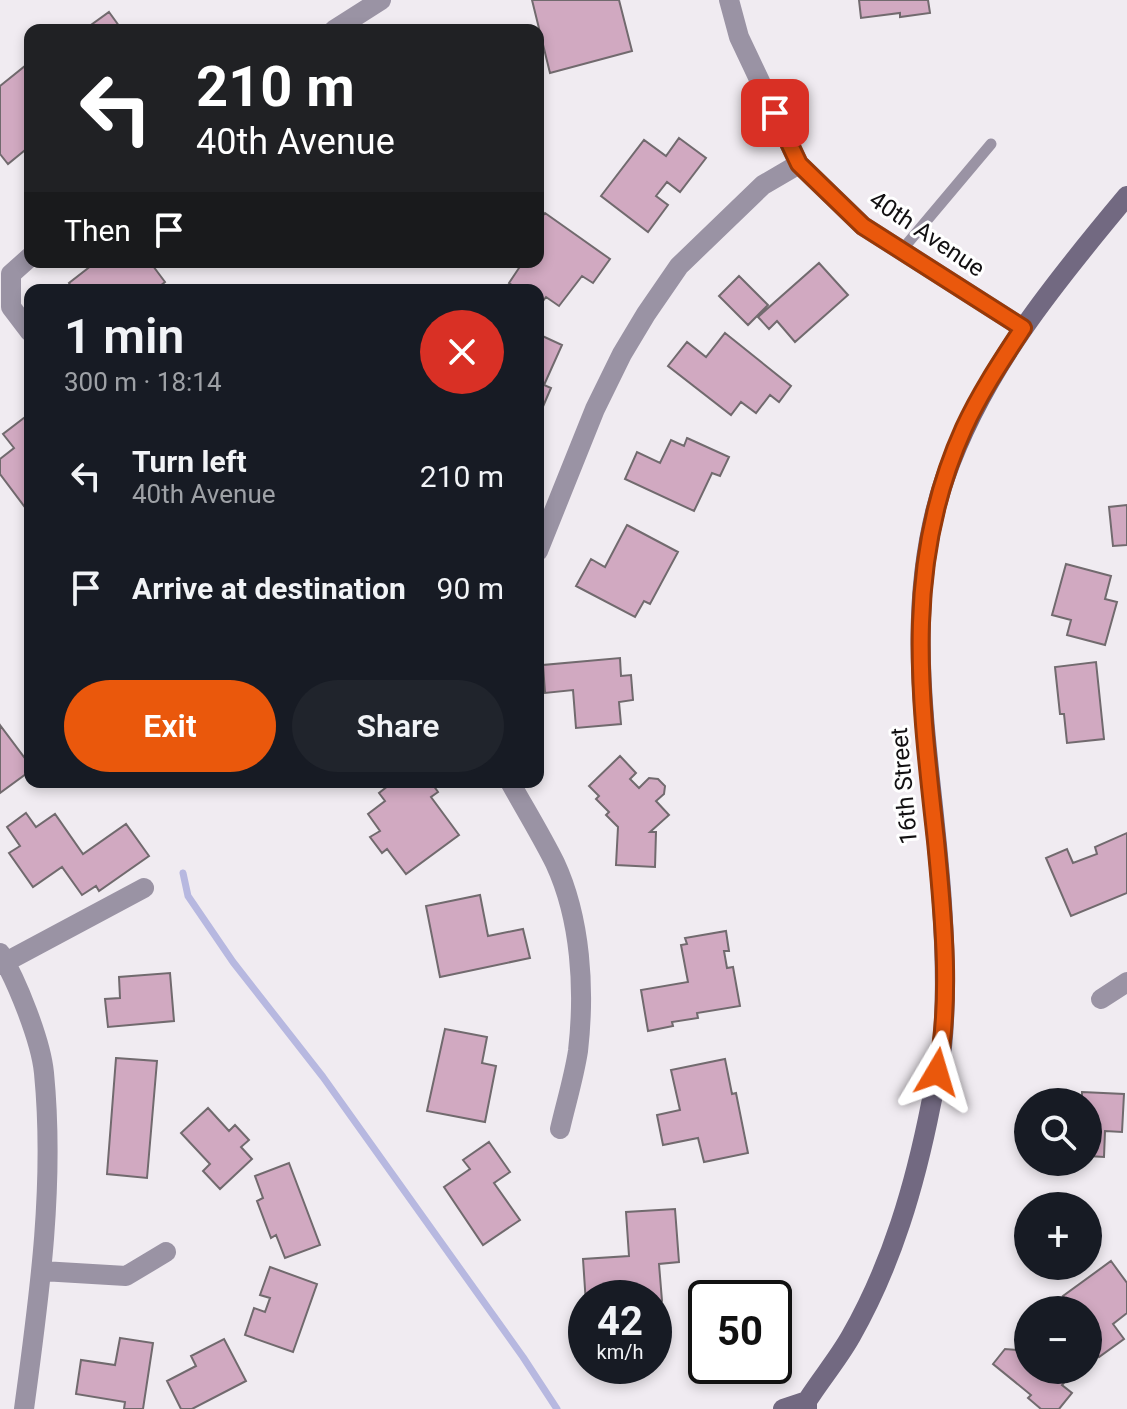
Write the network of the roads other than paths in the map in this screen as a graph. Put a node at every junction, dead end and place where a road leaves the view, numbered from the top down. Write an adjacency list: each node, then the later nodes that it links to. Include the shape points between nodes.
1 (381, 0): 3 (street)
2 (729, 0): 5 (street, 40th Avenue, via 739,37)
3 (343, 24)
4 (991, 144): 7 (lane)
5 (799, 164): 7 (street, 40th Avenue, via 863,226); 11 (street, via 763,185 679,266 646,314 595,409)
6 (1127, 196): 10 (main road, 16th Street)
7 (901, 251): 10 (street, 40th Avenue)
8 (24, 262): 9 (street, via 11,274 11,307)
9 (24, 324)
10 (1023, 328): 20 (main road, 16th Street, via 993,374 944,480 921,596 919,657 942,904 942,1047 931,1106 913,1189 884,1270)
11 (544, 536)
12 (513, 788): 17 (street, via 556,865 580,967 577,1053)
13 (144, 888): 14 (street)
14 (2, 960): 19 (street, via 27,1014 44,1070)
15 (1127, 982): 16 (street)
16 (1101, 999)
17 (560, 1129)
18 (166, 1252): 19 (street, via 126,1276)
19 (42, 1271): 21 (street)
20 (811, 1406): 22 (main road, 16th Street)
21 (24, 1409)
22 (783, 1409)

